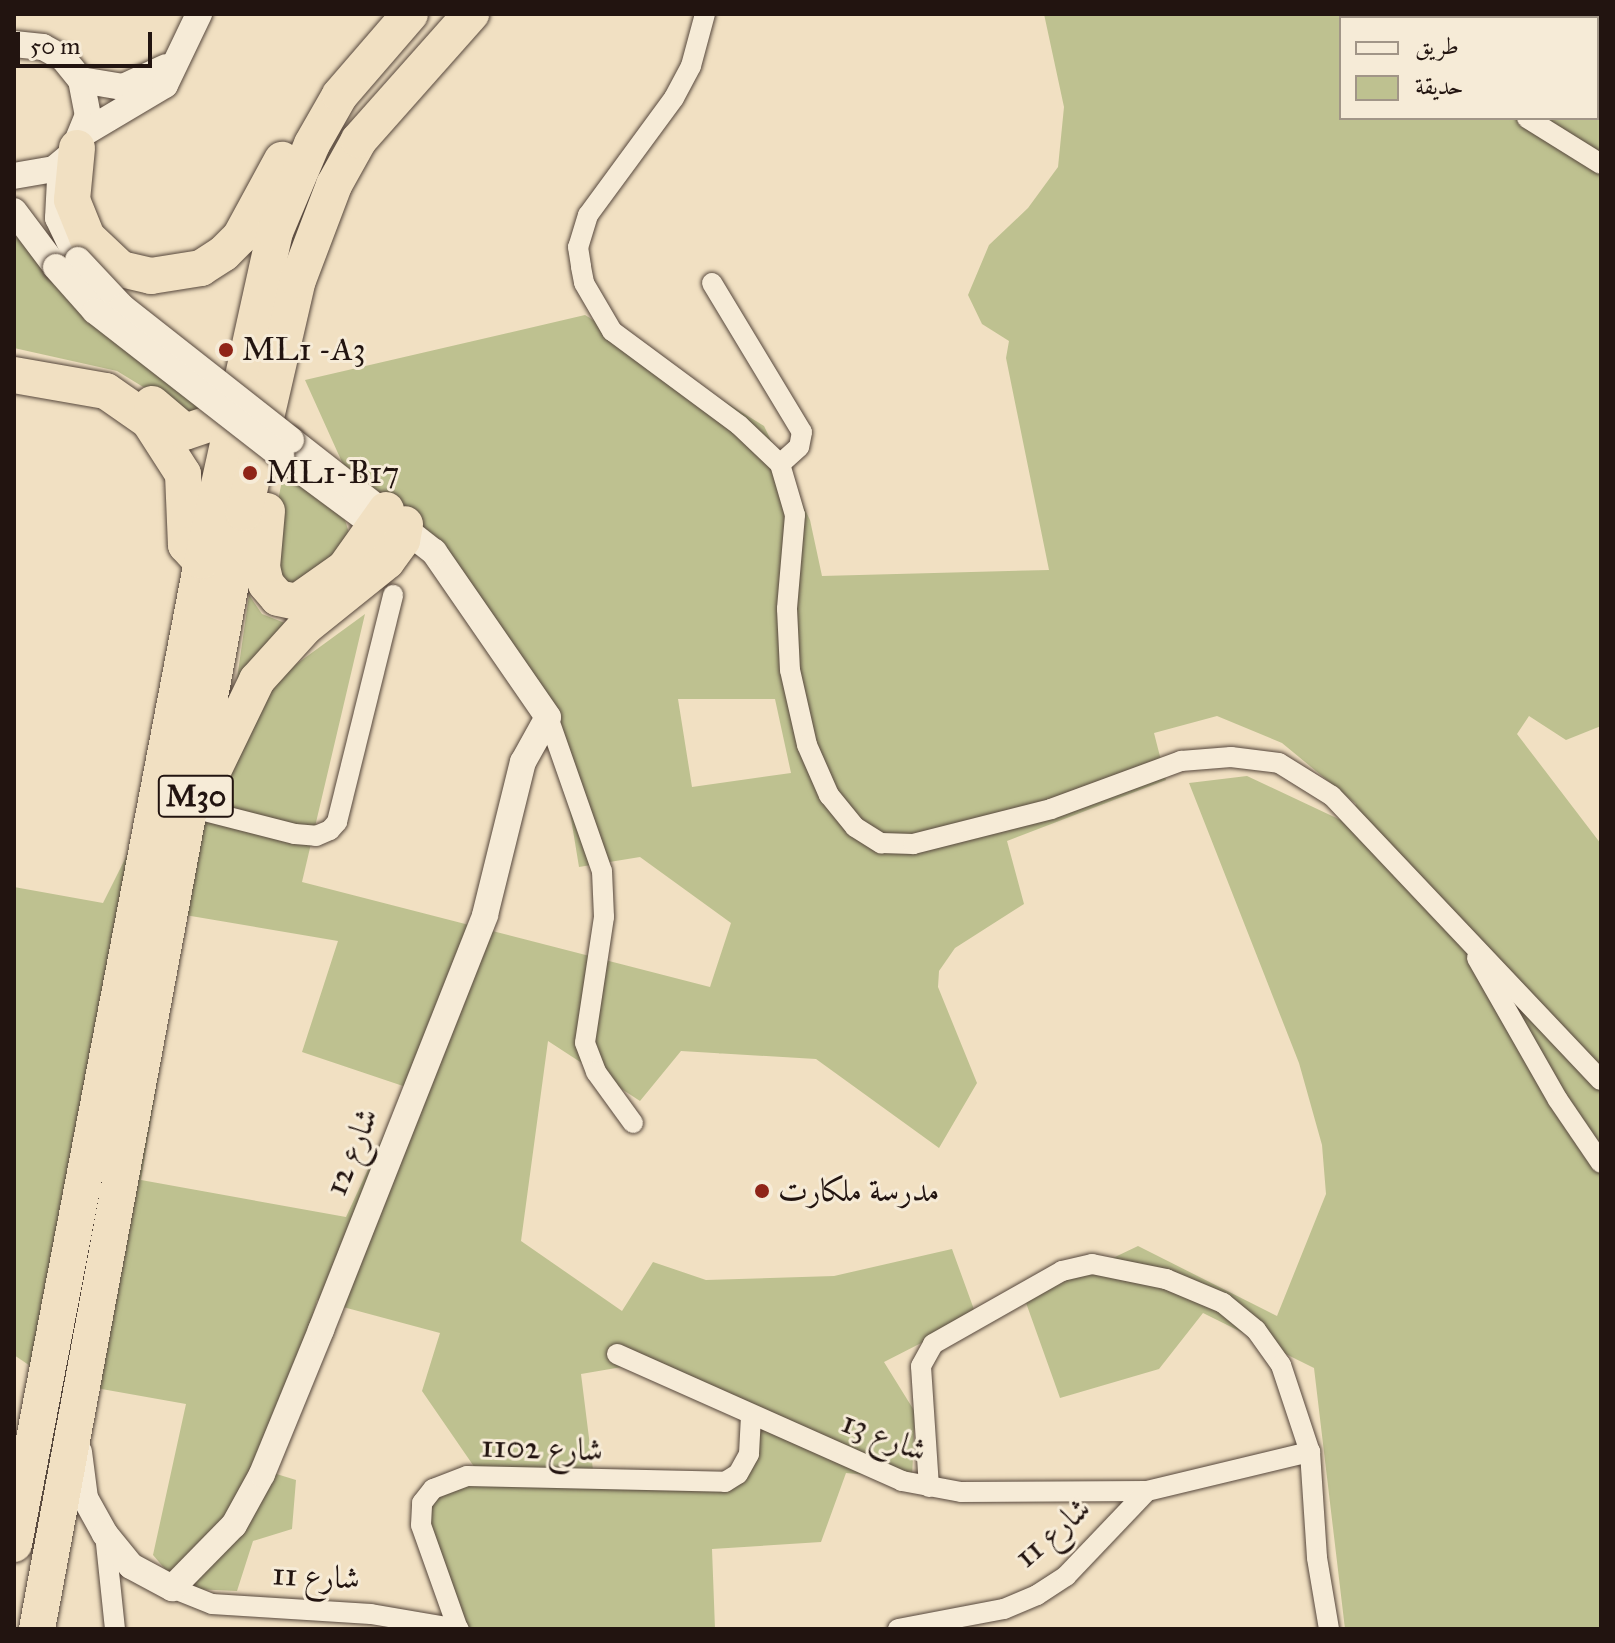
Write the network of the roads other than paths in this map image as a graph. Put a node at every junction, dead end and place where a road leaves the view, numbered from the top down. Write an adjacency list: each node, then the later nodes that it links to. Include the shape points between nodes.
1 (199, 14): 6 (street)
2 (410, 14): 8 (highway, M30)
3 (471, 14): 16 (highway, M30, via 382,109 345,163 298,280)
4 (705, 14): 20 (street, via 691,66 674,98 588,215 578,247 581,267 584,283 612,331 739,425)
5 (14, 44): 7 (street, via 43,47 63,58)
6 (186, 48): 7 (street, via 157,74 132,85); 10 (street, via 173,75 156,92)
7 (81, 80): 10 (street, via 87,106)
8 (340, 95): 10 (highway, via 310,114 240,237 201,268 171,275 121,269 87,237 72,200); 19 (highway, M30, via 275,232)
9 (1530, 120): 11 (street)
10 (78, 145): 12 (street, via 54,169); 14 (street, via 58,188)
11 (1601, 164)
12 (14, 176)
13 (14, 211): 14 (street)
14 (67, 263): 21 (street, bridge, via 95,311)
15 (712, 283): 20 (street, via 802,432 799,447)
16 (281, 351): 21 (highway, via 262,552 270,592 287,601 306,599); 25 (highway, M30, via 244,513)
17 (14, 362): 19 (highway, via 121,382 185,432 214,422)
18 (14, 375): 22 (highway, via 106,391 149,421 183,474 186,545)
19 (235, 404): 22 (highway, M30)
20 (780, 464): 26 (street, via 795,515 787,609 790,670 807,745 829,795 855,827 881,843 913,844 1051,809 1181,761 1231,757 1279,763 1332,796)
21 (391, 526): 24 (street, via 478,610); 25 (highway, via 377,571 305,627 257,680)
22 (202, 561): 33 (highway, M30)
23 (393, 595): 25 (street, via 337,822 330,830 306,836)
24 (548, 717): 28 (street, via 602,871 604,917 585,1043 596,1072); 40 (street, شارع 12, via 523,762 485,915 262,1474 234,1525)
25 (194, 803): 32 (highway, M30)
26 (1465, 934): 27 (street); 29 (street, via 1511,1021)
27 (1601, 1080)
28 (633, 1123)
29 (1601, 1163)
30 (617, 1354): 31 (street, شارع 13)
31 (751, 1415): 36 (street, شارع 13, via 902,1481); 45 (street, شارع 1102, via 749,1454 738,1474 725,1482 467,1476 433,1489 422,1503 421,1525)
32 (77, 1421): 38 (street, via 82,1484); 42 (highway, M30)
33 (35, 1444): 35 (street); 39 (highway, M30)
34 (1310, 1452): 36 (street, via 1281,1365 1256,1330 1223,1303 1166,1279 1092,1264 1062,1271 1008,1298 933,1344 921,1366); 37 (street, شارع 13); 47 (street, via 1317,1558)
35 (14, 1479)
36 (929, 1487): 37 (street, شارع 13, via 961,1492)
37 (1147, 1491): 46 (street, شارع 11, via 1066,1576 1037,1595 1004,1609)
38 (105, 1534): 40 (street, via 131,1566); 43 (street)
39 (14, 1544)
40 (172, 1588): 41 (street, شارع 11, via 212,1604)
41 (371, 1614): 44 (street); 45 (street, شارع 11)
42 (37, 1629)
43 (115, 1629)
44 (398, 1629)
45 (458, 1629)
46 (898, 1629)
47 (1329, 1629)

